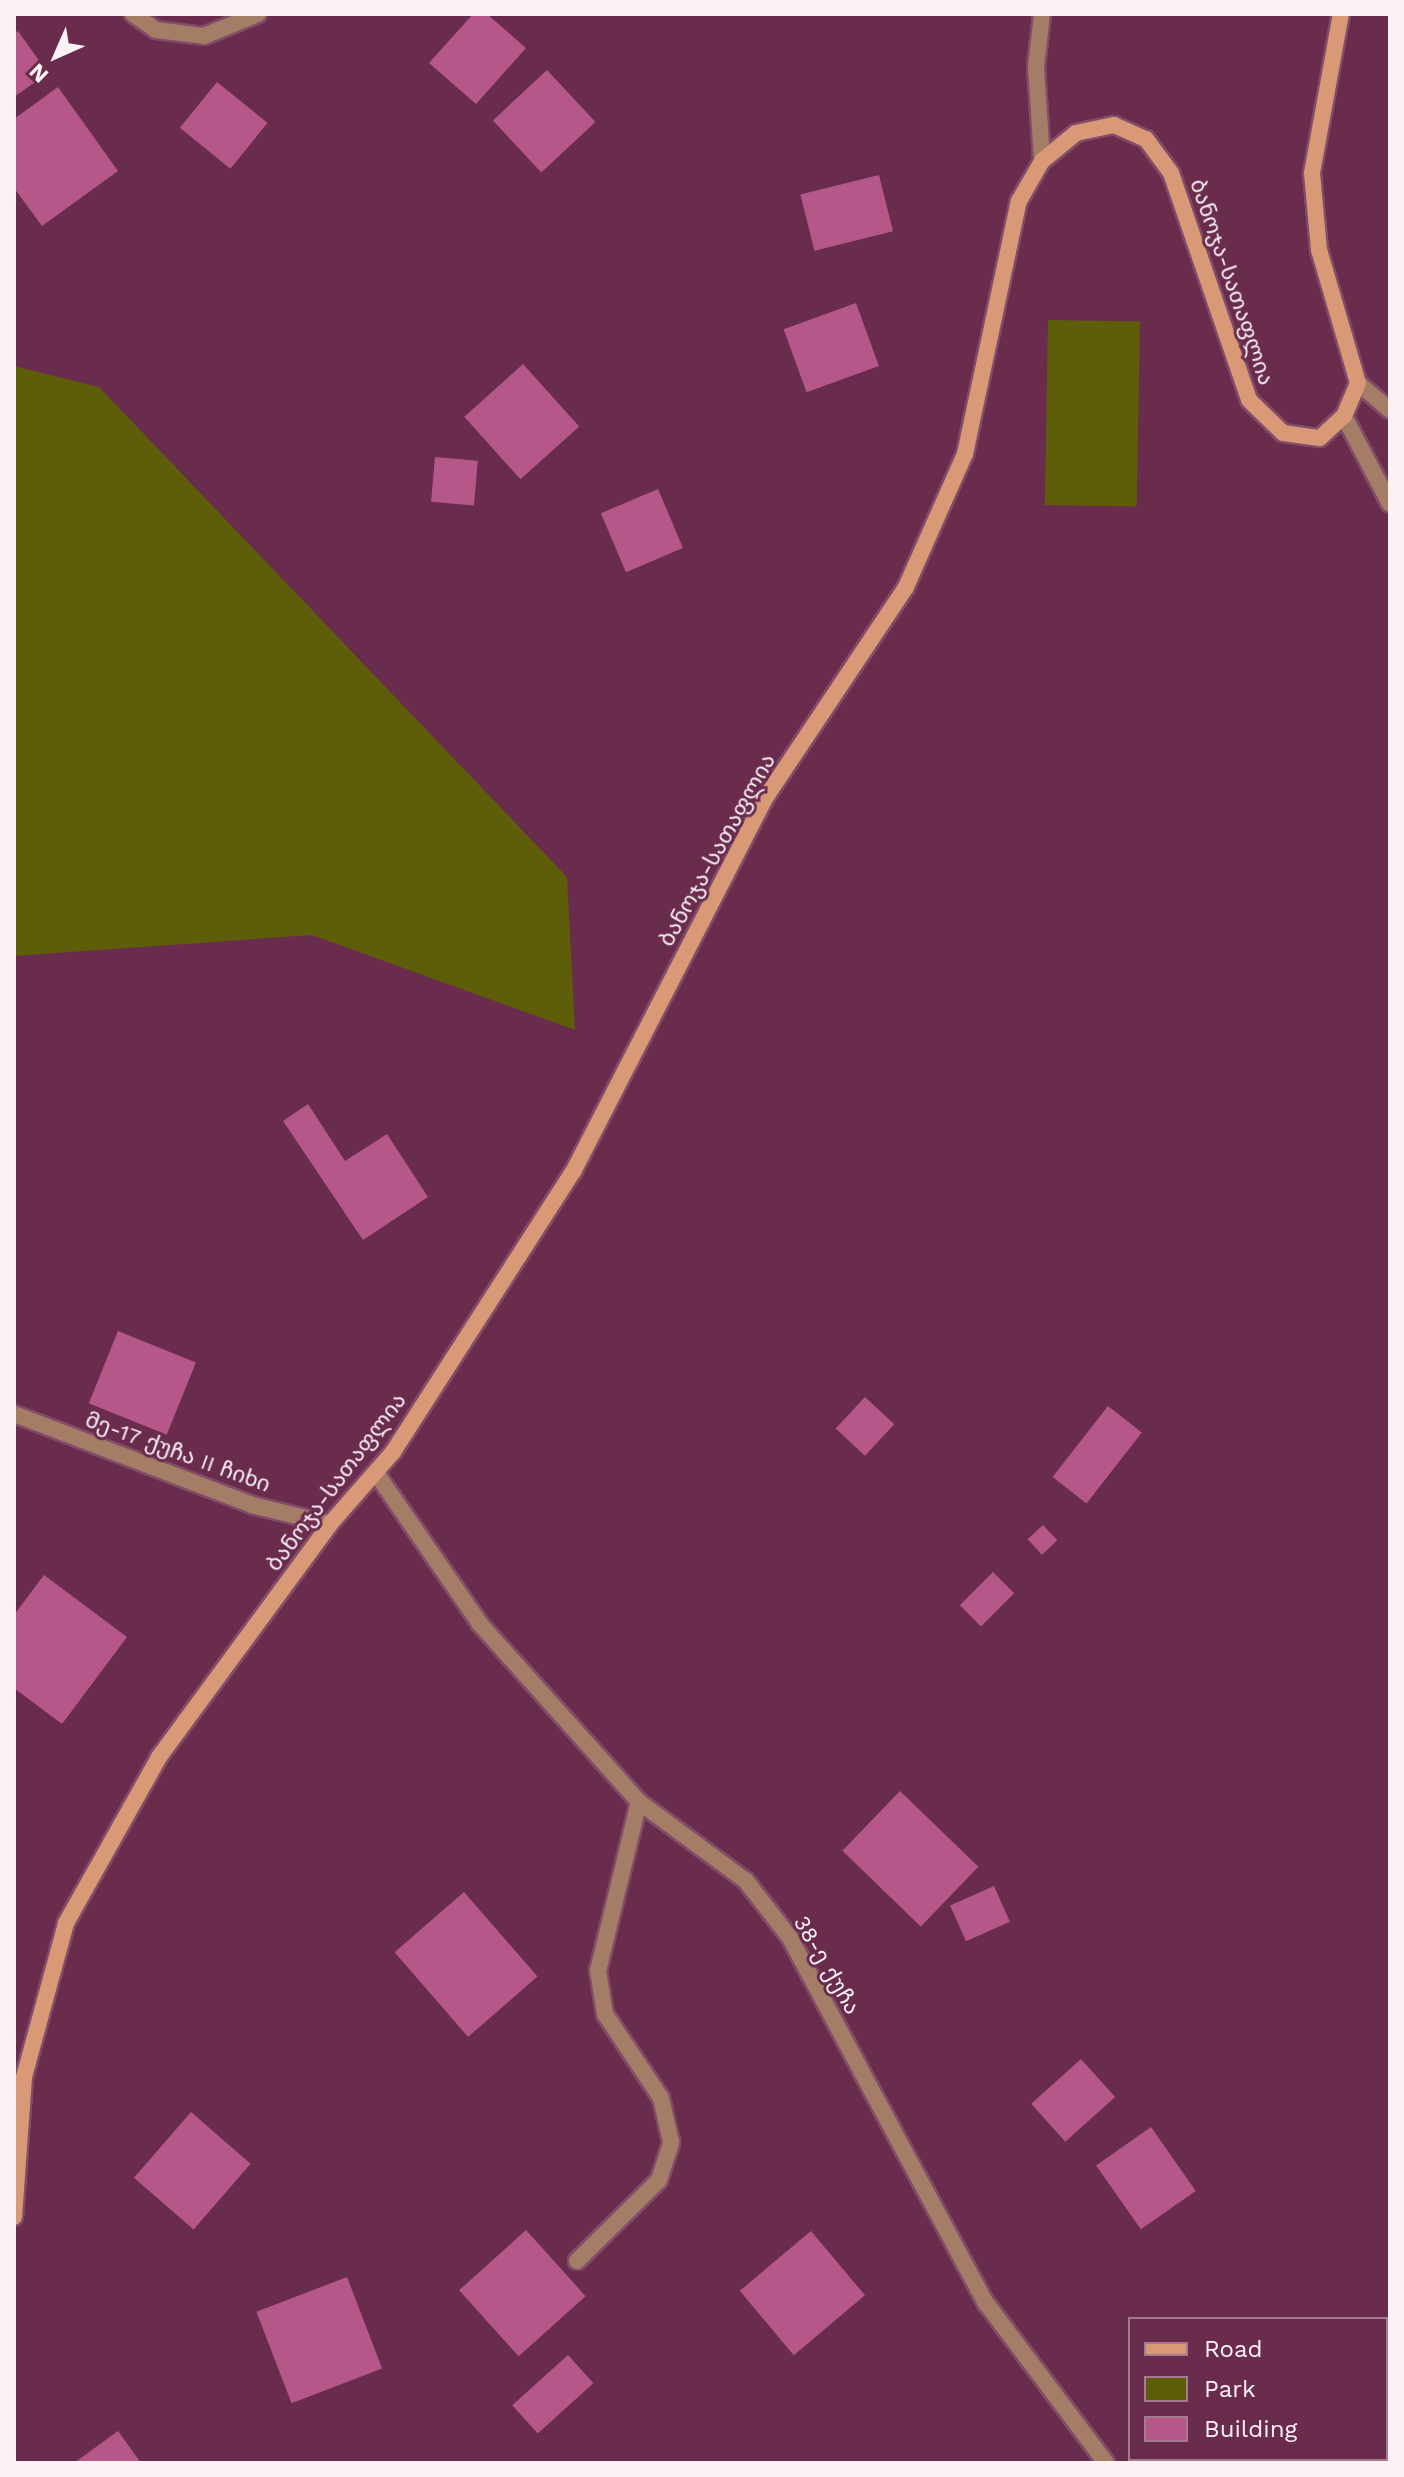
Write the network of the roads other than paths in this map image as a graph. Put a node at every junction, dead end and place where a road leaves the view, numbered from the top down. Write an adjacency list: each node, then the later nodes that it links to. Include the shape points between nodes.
1 (133, 14): 2 (street, via 156,30 204,36)
2 (258, 14)
3 (1042, 14): 5 (street, via 1036,67)
4 (1341, 14): 6 (street, via 1312,173 1319,250)
5 (1042, 161): 8 (street, ბანოჯა-სათაფლია, via 1076,133 1114,125 1146,139 1171,173 1249,400 1283,433 1320,438); 11 (street, ბანოჯა-სათაფლია, via 1019,201 965,454 906,587 766,797 573,1172)
6 (1358, 383): 7 (street); 8 (street)
7 (1390, 410)
8 (1344, 416): 9 (street)
9 (1390, 504)
10 (14, 1414): 12 (street, მე-17 ქუჩა II ჩიხი, via 252,1505)
11 (376, 1473): 12 (street, ბანოჯა-სათაფლია); 13 (street, 38-ე ქუჩა, via 480,1624)
12 (330, 1524): 14 (street, ბანოჯა-სათაფლია, via 159,1757 66,1923)
13 (639, 1802): 16 (street, via 598,1971 605,2014 661,2098 671,2142 659,2180); 17 (street, 38-ე ქუჩა, via 746,1881 790,1938 986,2303)
14 (19, 2076): 15 (street, ბანოჯა-სათაფლია)
15 (14, 2217)
16 (577, 2261)
17 (1106, 2463)

